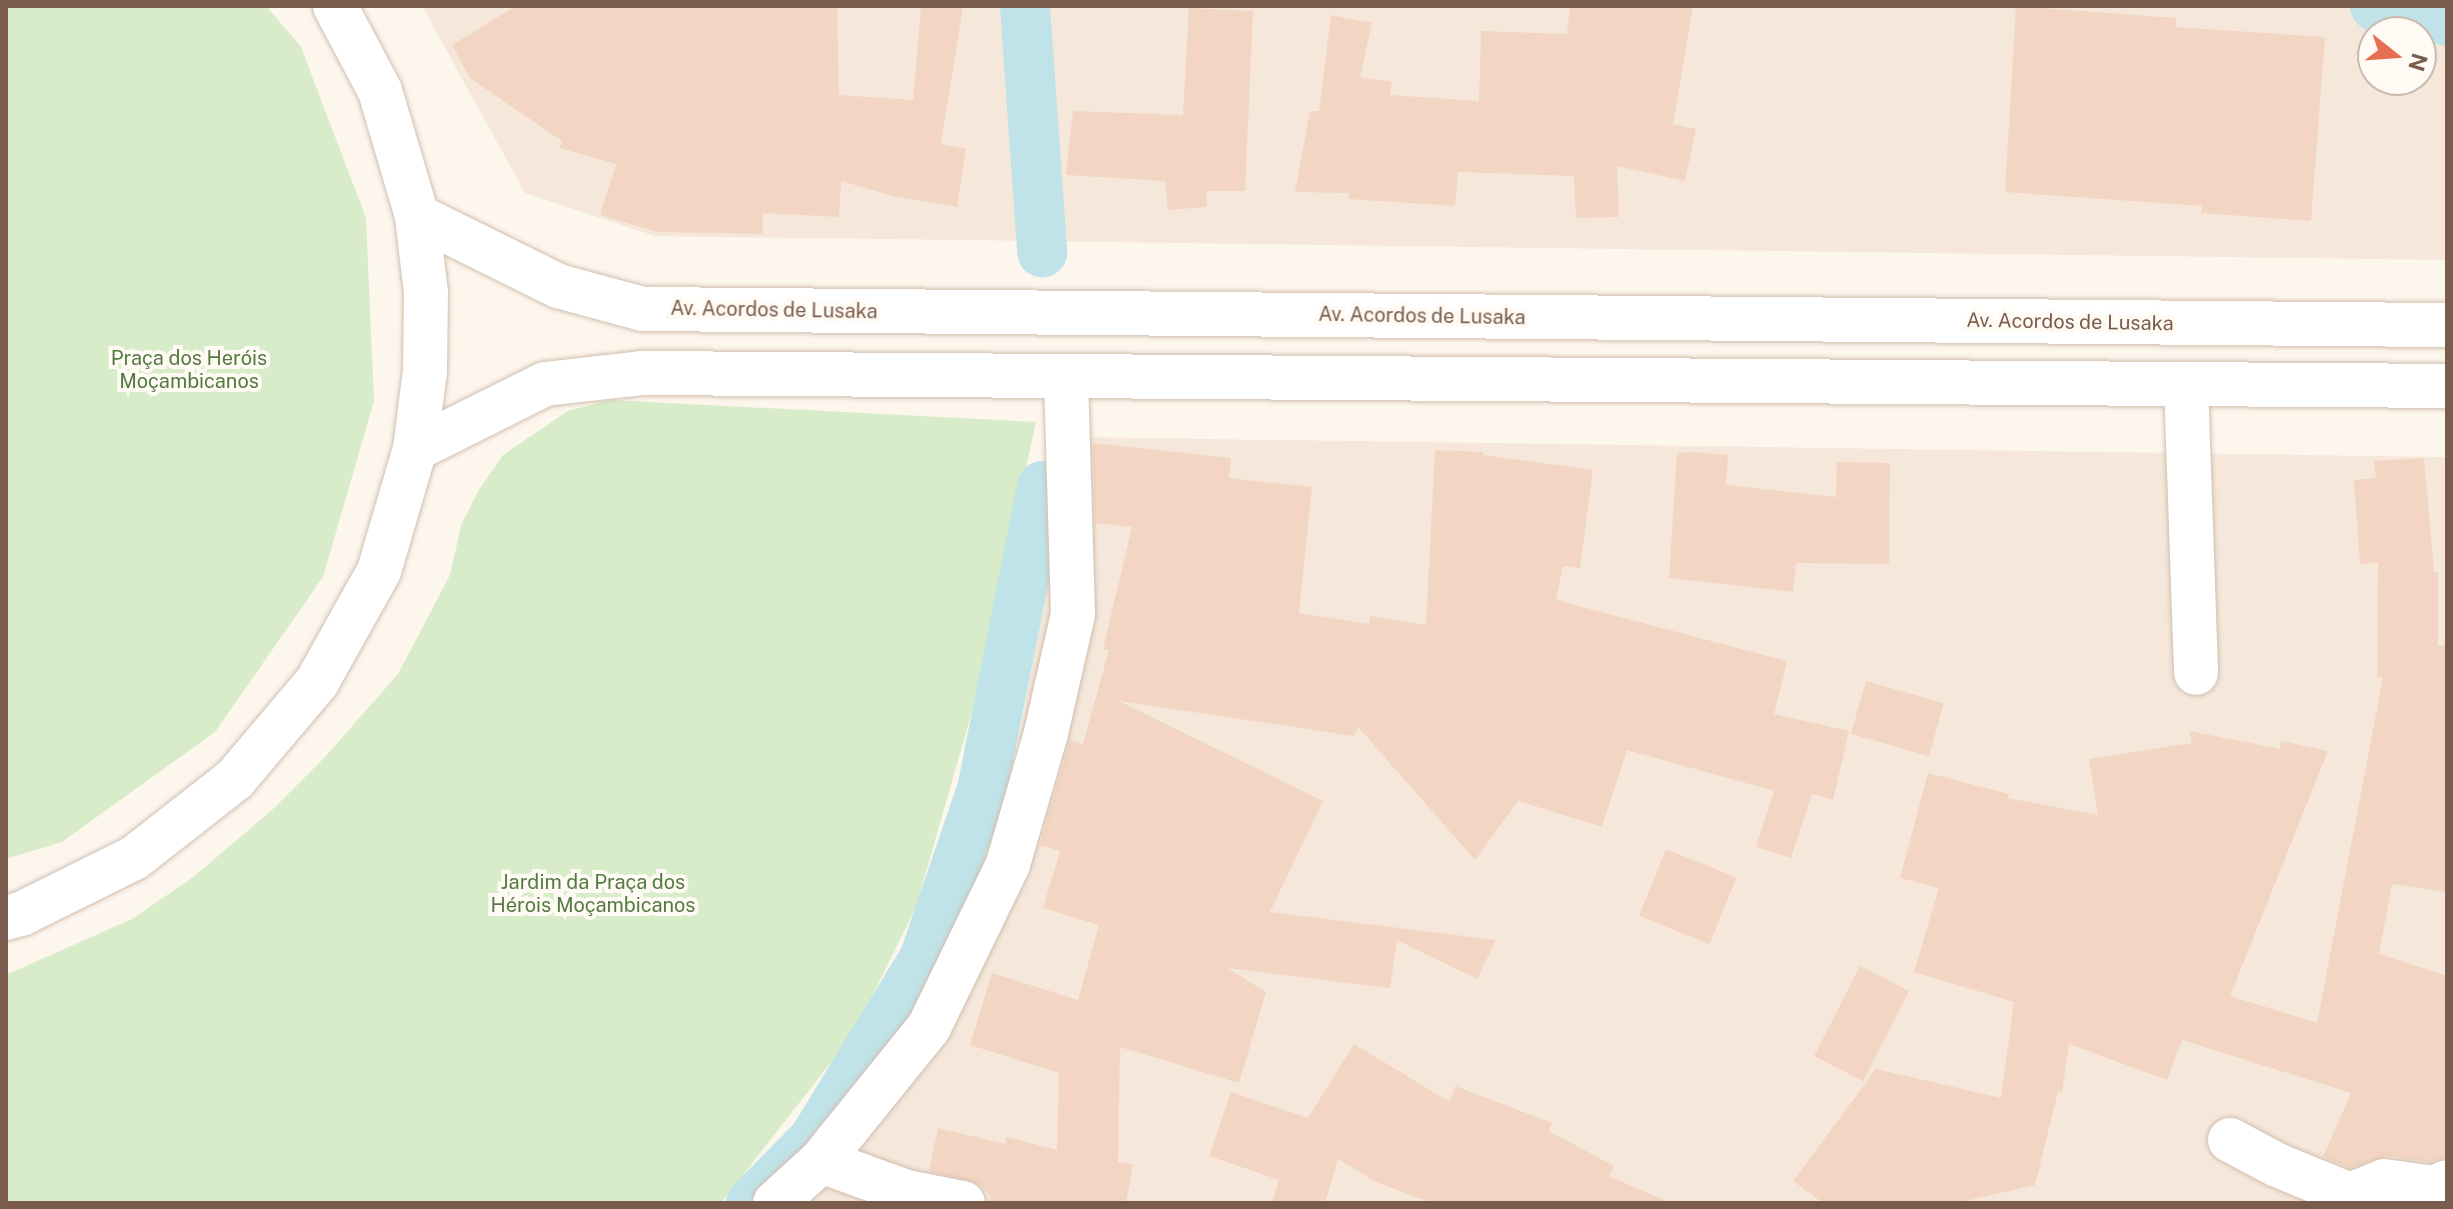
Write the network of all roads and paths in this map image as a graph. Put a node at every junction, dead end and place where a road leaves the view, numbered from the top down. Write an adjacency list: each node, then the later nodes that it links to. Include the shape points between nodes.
1 (335, 6): 2 (main road, via 380,91)
2 (417, 216): 3 (main road, Av. Acordos de Lusaka, via 558,286 643,309); 7 (main road, via 426,293 426,356)
3 (2447, 325)
4 (1066, 376): 5 (main road); 7 (main road, via 641,373 545,384); 11 (main road, via 1073,614 1008,864 929,1027)
5 (2186, 384): 6 (main road); 8 (main road)
6 (2447, 386)
7 (415, 449): 9 (main road, via 379,571 317,682 235,779 134,858)
8 (2196, 673)
9 (6, 918)
10 (2230, 1140): 12 (main road, via 2345,1193 2384,1181 2433,1188)
11 (821, 1161): 13 (main road); 14 (main road, via 907,1192)
12 (2447, 1182)
13 (775, 1203)
14 (963, 1203)

